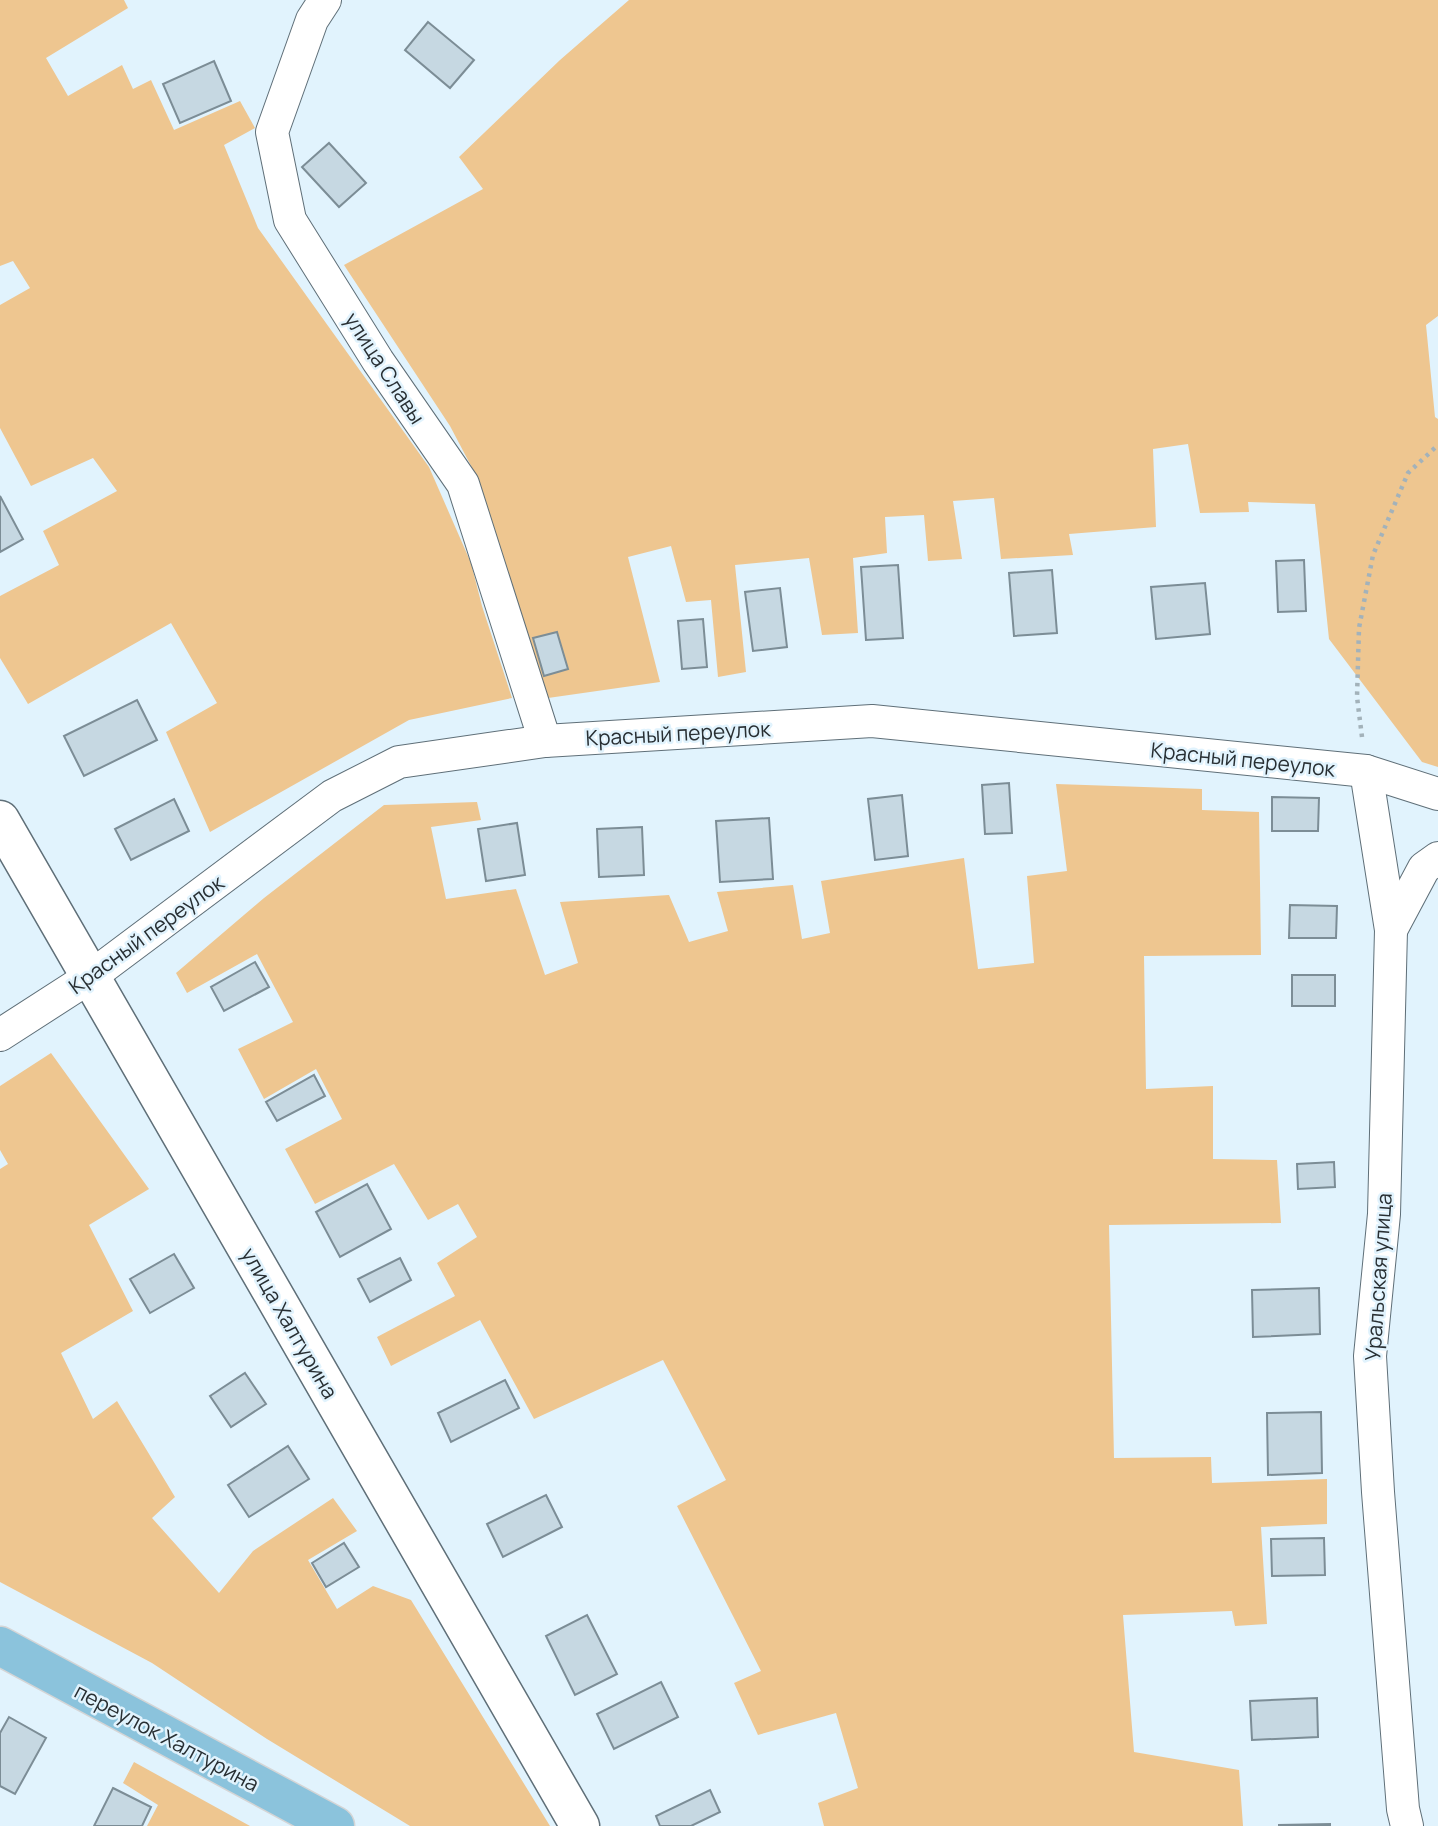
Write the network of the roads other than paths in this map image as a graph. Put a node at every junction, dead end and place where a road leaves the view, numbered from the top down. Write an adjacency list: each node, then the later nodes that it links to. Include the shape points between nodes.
1 (311, 7): 2 (street, улица Славы, via 272,132 290,220 463,484)
2 (545, 740): 3 (street, Красный переулок, via 872,721); 8 (street, Красный переулок, via 399,762 332,796)
3 (1366, 771): 4 (street, Красный переулок); 7 (street, Уральская улица)
4 (1438, 794)
5 (0, 820): 8 (street, улица Халтурина)
6 (1438, 859): 7 (street, via 1424,869)
7 (1391, 930): 13 (street, Уральская улица, via 1384,1214 1370,1356)
8 (90, 977): 9 (street, Красный переулок); 12 (street, улица Халтурина)
9 (0, 1035)
10 (0, 1646): 11 (main road, переулок Халтурина)
11 (335, 1826)
12 (580, 1826)
13 (1407, 1826)

